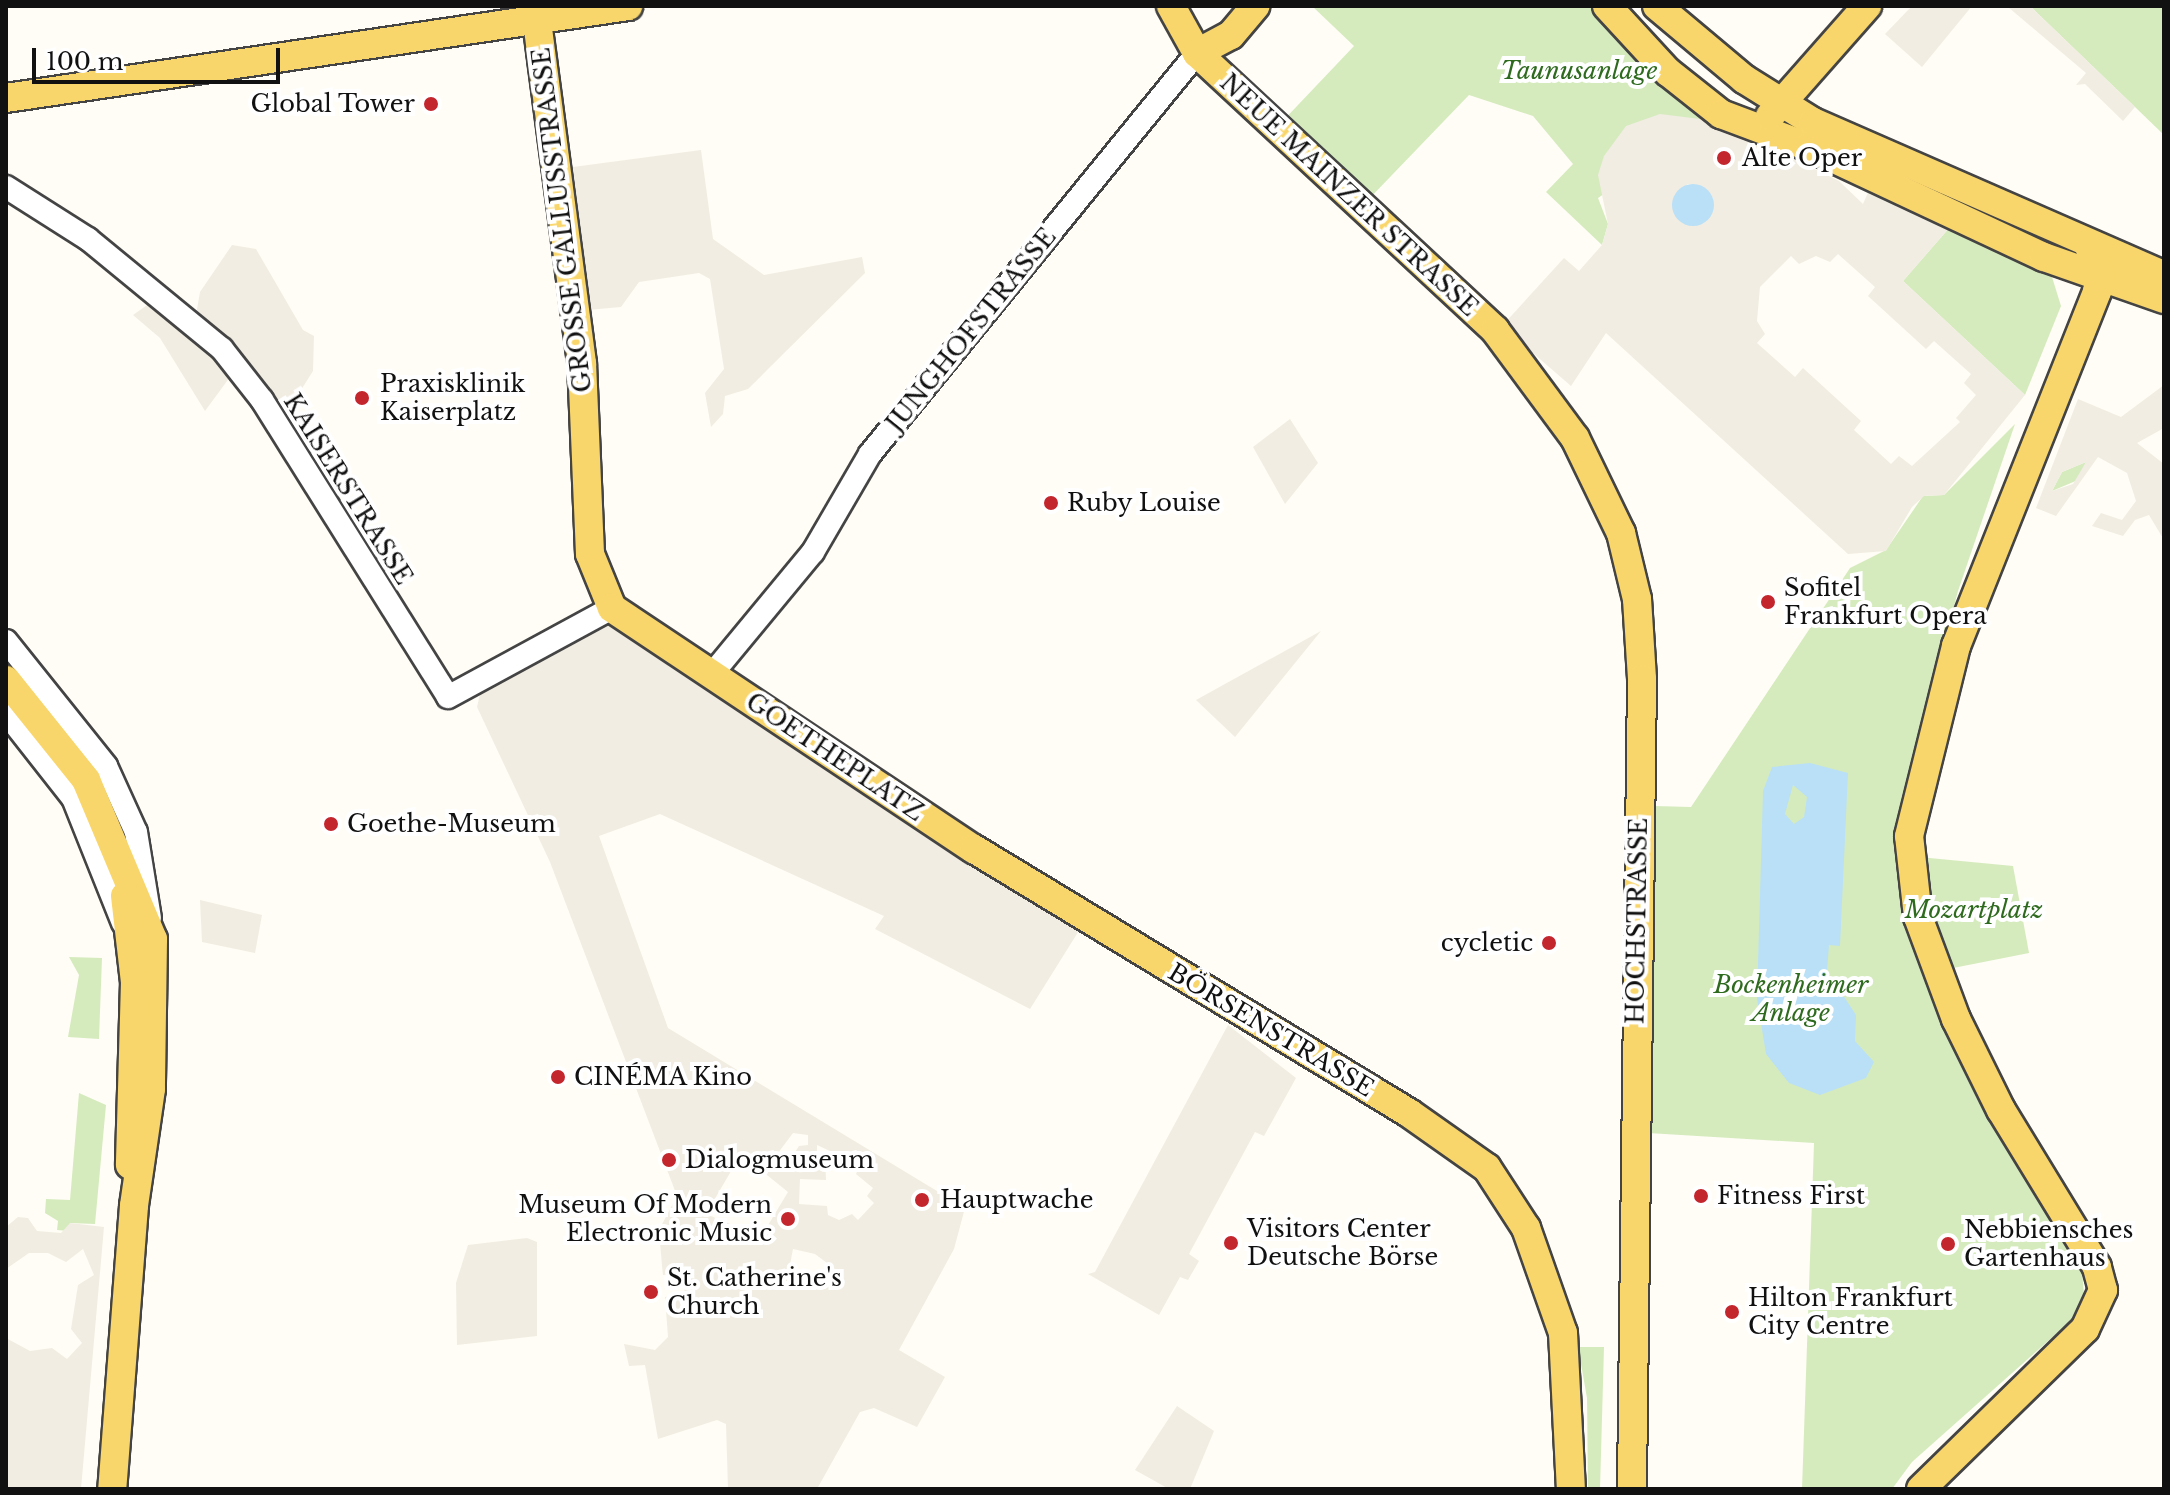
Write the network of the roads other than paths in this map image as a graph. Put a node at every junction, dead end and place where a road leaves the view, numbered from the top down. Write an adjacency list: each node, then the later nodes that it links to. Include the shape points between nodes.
1 (628, 6): 7 (main road)
2 (1171, 6): 8 (main road, NEUE MAINZER STRASSE)
3 (1255, 6): 8 (main road, JUNGHOFSTRASSE, via 1231,35)
4 (1607, 6): 11 (main road, via 1696,96)
5 (1657, 6): 10 (main road)
6 (1867, 6): 10 (main road)
7 (536, 13): 9 (main road); 18 (main road, GROSSE GALLUSSTRASSE, via 582,363 590,554)
8 (1197, 53): 17 (main road, NEUE MAINZER STRASSE, via 1495,330); 20 (street, JUNGHOFSTRASSE, via 870,454 813,552)
9 (7, 99)
10 (1780, 104): 11 (main road); 13 (main road)
11 (1759, 129): 14 (main road, via 1798,142 2044,257)
12 (6, 187): 18 (street, KAISERSTRASSE, via 88,239 190,319 249,380 448,697)
13 (2088, 245): 14 (main road); 15 (main road)
14 (2101, 275): 16 (main road); 28 (main road, via 1956,646 1909,836 1918,917 1956,1019 2001,1110 2097,1267 2103,1290 2085,1329)
15 (2164, 275)
16 (2164, 299)
17 (1534, 378): 27 (main road, HOCHSTRASSE, via 1608,497 1640,624)
18 (612, 608): 20 (main road, GOETHEPLATZ)
19 (6, 641): 24 (street, via 106,766 136,832)
20 (712, 674): 23 (main road, GOETHEPLATZ)
21 (6, 680): 24 (main road, via 57,738 100,807)
22 (6, 713): 24 (street, via 73,798)
23 (1092, 921): 26 (main road, BÖRSENSTRASSE, via 1449,1139 1499,1182 1551,1291 1569,1372)
24 (142, 938): 25 (main road, via 151,1089 134,1206)
25 (112, 1489)
26 (1571, 1489)
27 (1632, 1489)
28 (1921, 1489)

